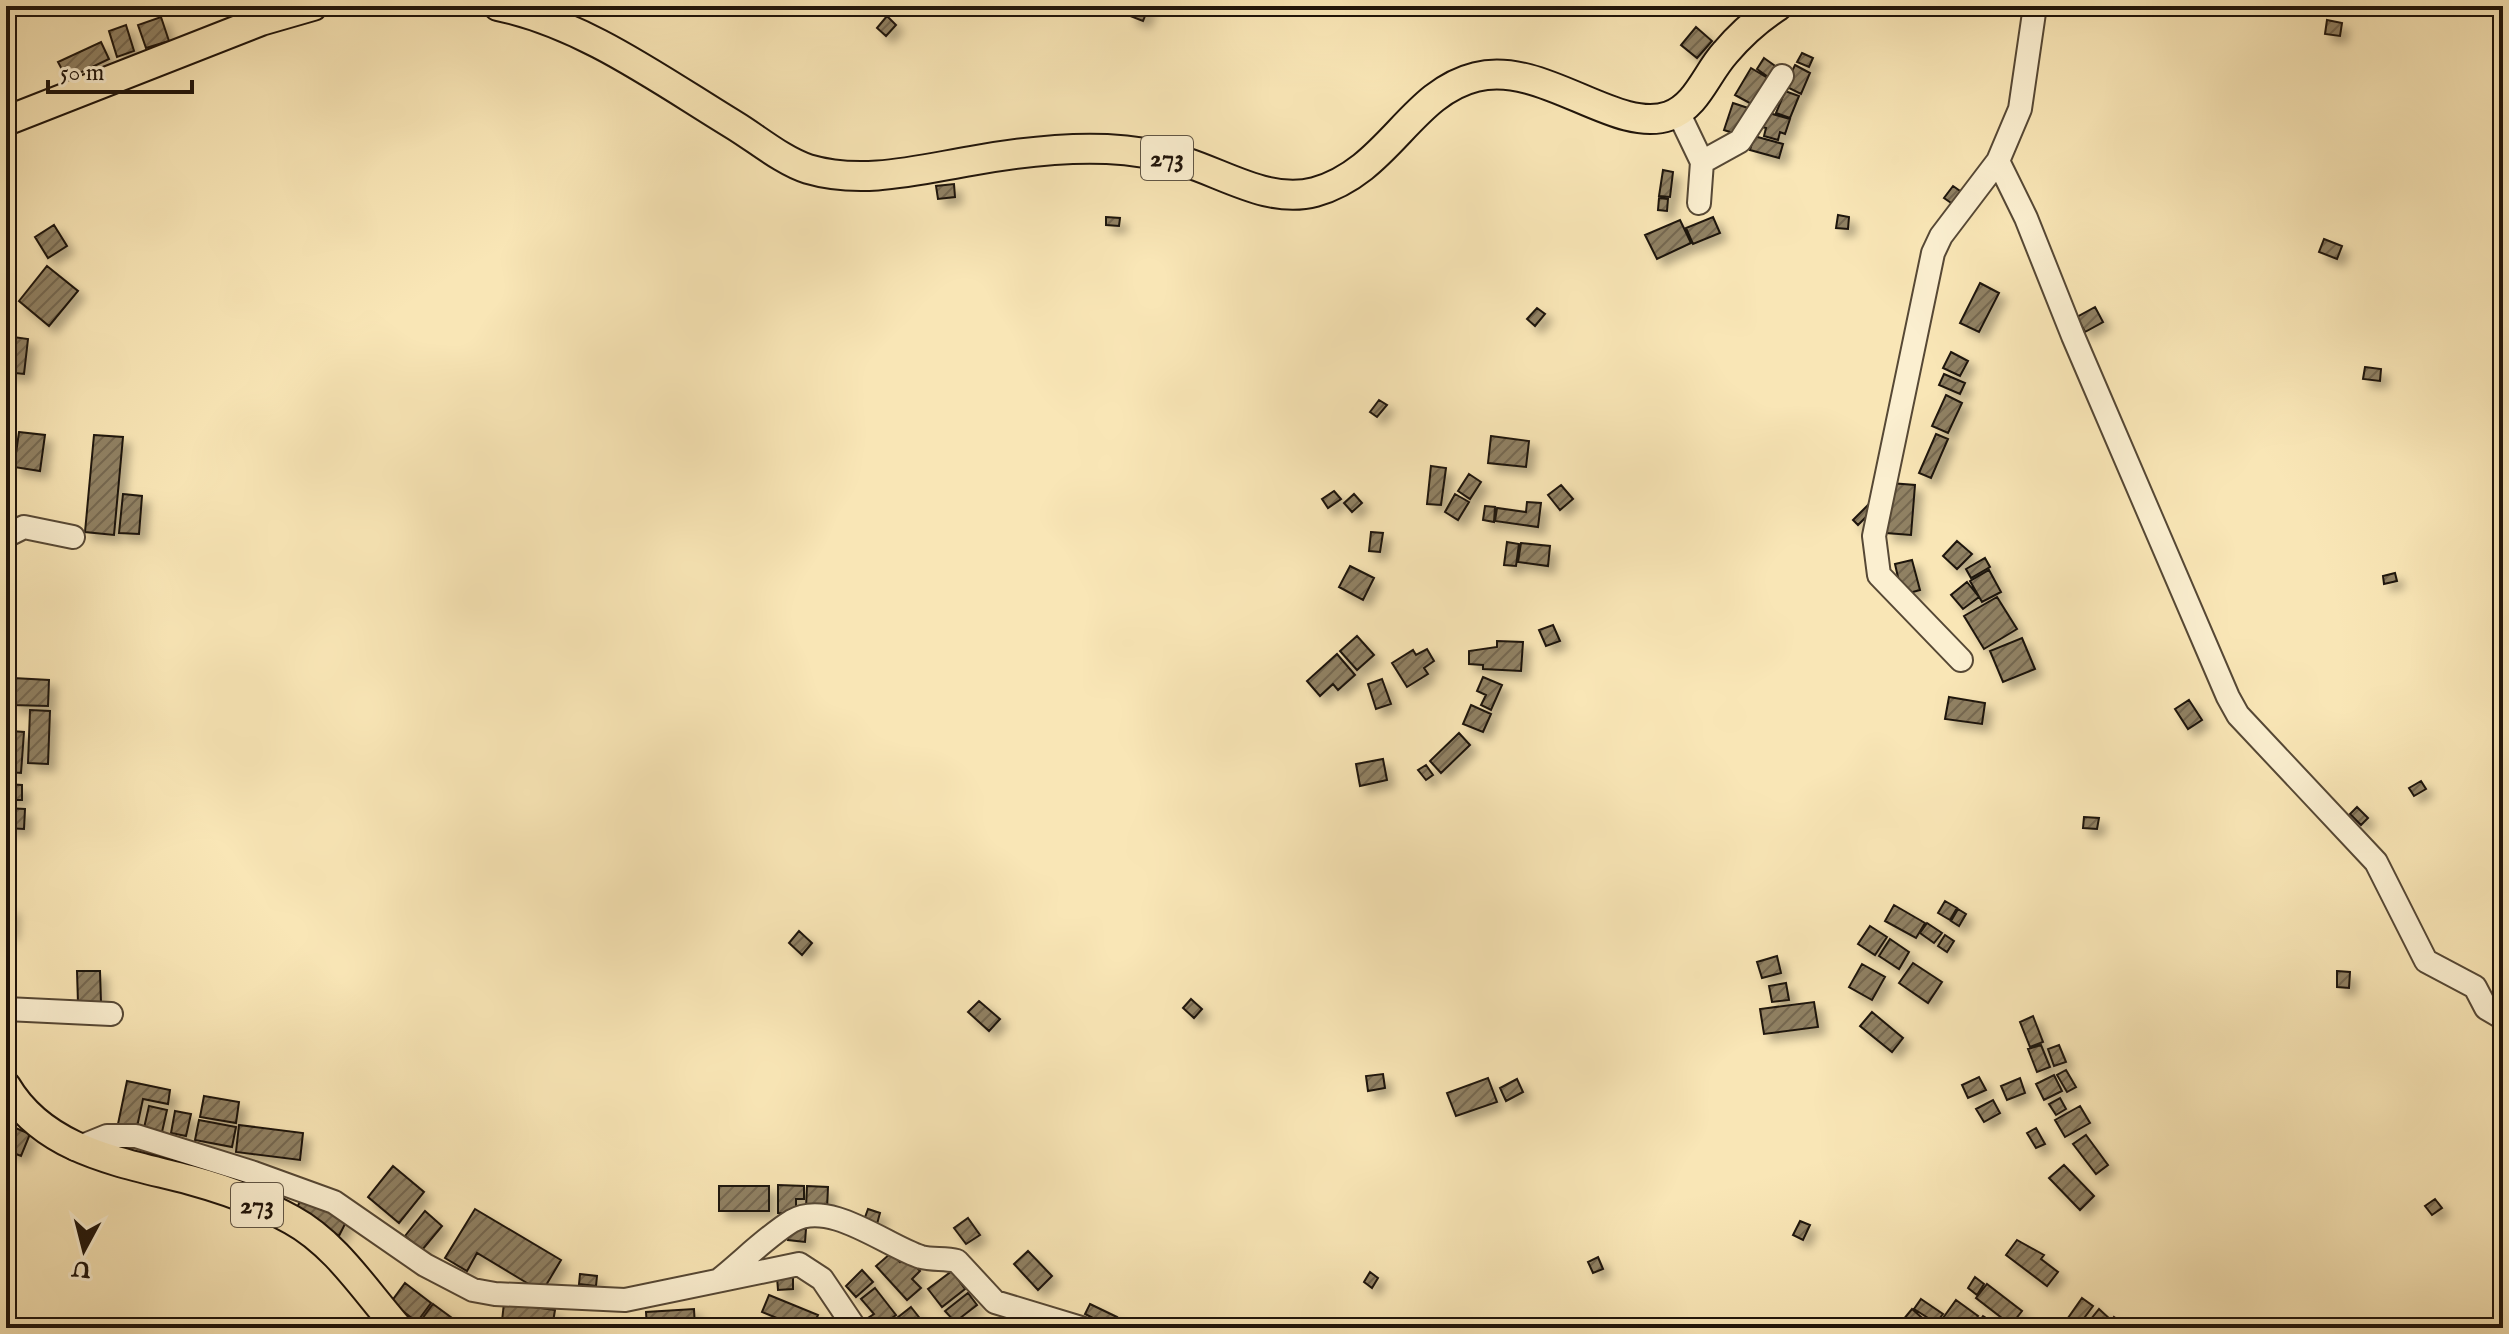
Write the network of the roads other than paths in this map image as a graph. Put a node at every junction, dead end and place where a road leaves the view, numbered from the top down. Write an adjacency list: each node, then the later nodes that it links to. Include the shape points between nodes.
1 (313, 6): 7 (main road, via 261,21)
2 (498, 6): 6 (main road, 273, via 574,33 627,60 806,169 843,174 877,176 1048,150 1107,149 1151,153 1289,196 1338,185 1368,166 1426,105 1474,77 1521,76 1646,119)
3 (1778, 6): 6 (main road, via 1723,55 1693,100)
4 (2035, 6): 8 (street, via 2020,109)
5 (1782, 76): 9 (street, via 1740,141)
6 (1678, 112): 9 (street)
7 (6, 121)
8 (1998, 161): 13 (street, via 1933,253 1874,536 1879,575); 16 (street, via 2238,715 2376,862 2426,961 2475,987 2486,1008)
9 (1702, 162): 10 (street)
10 (1699, 203)
11 (6, 536): 12 (street, via 24,527)
12 (73, 537)
13 (1961, 660)
14 (6, 1009): 15 (street)
15 (111, 1014)
16 (2503, 1018)
17 (6, 1086): 18 (main road, 273, via 15,1102)
18 (75, 1149): 19 (street, via 107,1136 136,1136 254,1173 334,1202 425,1265 473,1290 625,1300); 20 (main road, 273, via 193,1181 292,1220 344,1265)
19 (719, 1280): 21 (street, via 799,1264 822,1279); 22 (street, via 794,1220 835,1219 921,1257 957,1261 995,1302 1011,1310)
20 (398, 1328)
21 (855, 1328)
22 (1081, 1328)

